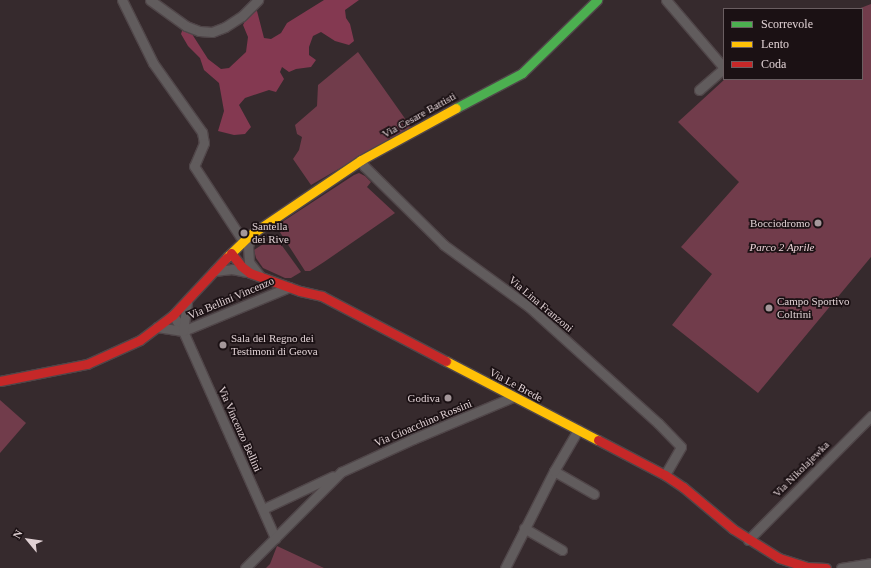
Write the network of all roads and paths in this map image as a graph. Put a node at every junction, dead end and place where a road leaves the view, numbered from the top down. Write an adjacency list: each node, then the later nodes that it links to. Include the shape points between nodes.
1 (122, 0): 10 (street, via 153,63 202,132 204,143 194,166)
2 (150, 0): 3 (street, via 186,26 212,32 242,16)
3 (258, 0)
4 (597, 0): 9 (street, Via Cesare Battisti, via 522,73)
5 (666, 0): 6 (street)
6 (723, 67)
7 (723, 69): 8 (street)
8 (699, 90)
9 (361, 160): 10 (street, Via Cesare Battisti); 27 (street, Via Lina Franzoni, via 364,166 444,245 528,306 658,423 680,447)
10 (247, 238): 11 (street, Via Cesare Battisti); 12 (street)
11 (231, 253): 12 (street); 13 (street, Via Cesare Battisti); 14 (street, Via Le Brede)
12 (249, 262): 15 (street)
13 (212, 272): 14 (street, Via Le Brede, via 232,269); 17 (street, Via Cesare Battisti)
14 (250, 273): 15 (street, Via Le Brede)
15 (260, 276): 16 (street, Via Le Brede)
16 (289, 287): 20 (street, Via Bellini Vincenzo); 22 (street, Via Le Brede, via 322,296)
17 (187, 301): 18 (street, Via Cesare Battisti); 20 (street)
18 (172, 315): 19 (street, Via Cesare Battisti); 20 (street, Via Vincenzo Bellini)
19 (157, 327): 20 (street); 21 (street, Via Cesare Battisti, via 140,340 87,364)
20 (183, 331): 29 (street, Via Vincenzo Bellini)
21 (0, 381)
22 (514, 397): 24 (street, Via Le Brede); 26 (street, Via Gioacchino Rossini)
23 (871, 416): 32 (street, Via Nikolajewka)
24 (578, 430): 25 (street); 27 (street, Via Le Brede)
25 (554, 471): 28 (street); 30 (street)
26 (341, 472): 29 (street, Via Gioacchino Rossini); 31 (street, Via Gioacchino Rossini)
27 (665, 476): 32 (street, Via Le Brede, via 683,487)
28 (594, 494)
29 (263, 509): 31 (street, Via Vincenzo Bellini)
30 (524, 528): 33 (street); 36 (street)
31 (275, 538): 35 (street, Via Gioacchino Rossini)
32 (748, 540): 37 (street, Via Le Brede, via 792,563)
33 (562, 550)
34 (871, 563): 38 (street)
35 (245, 568)
36 (505, 568)
37 (826, 568)
38 (841, 568)

